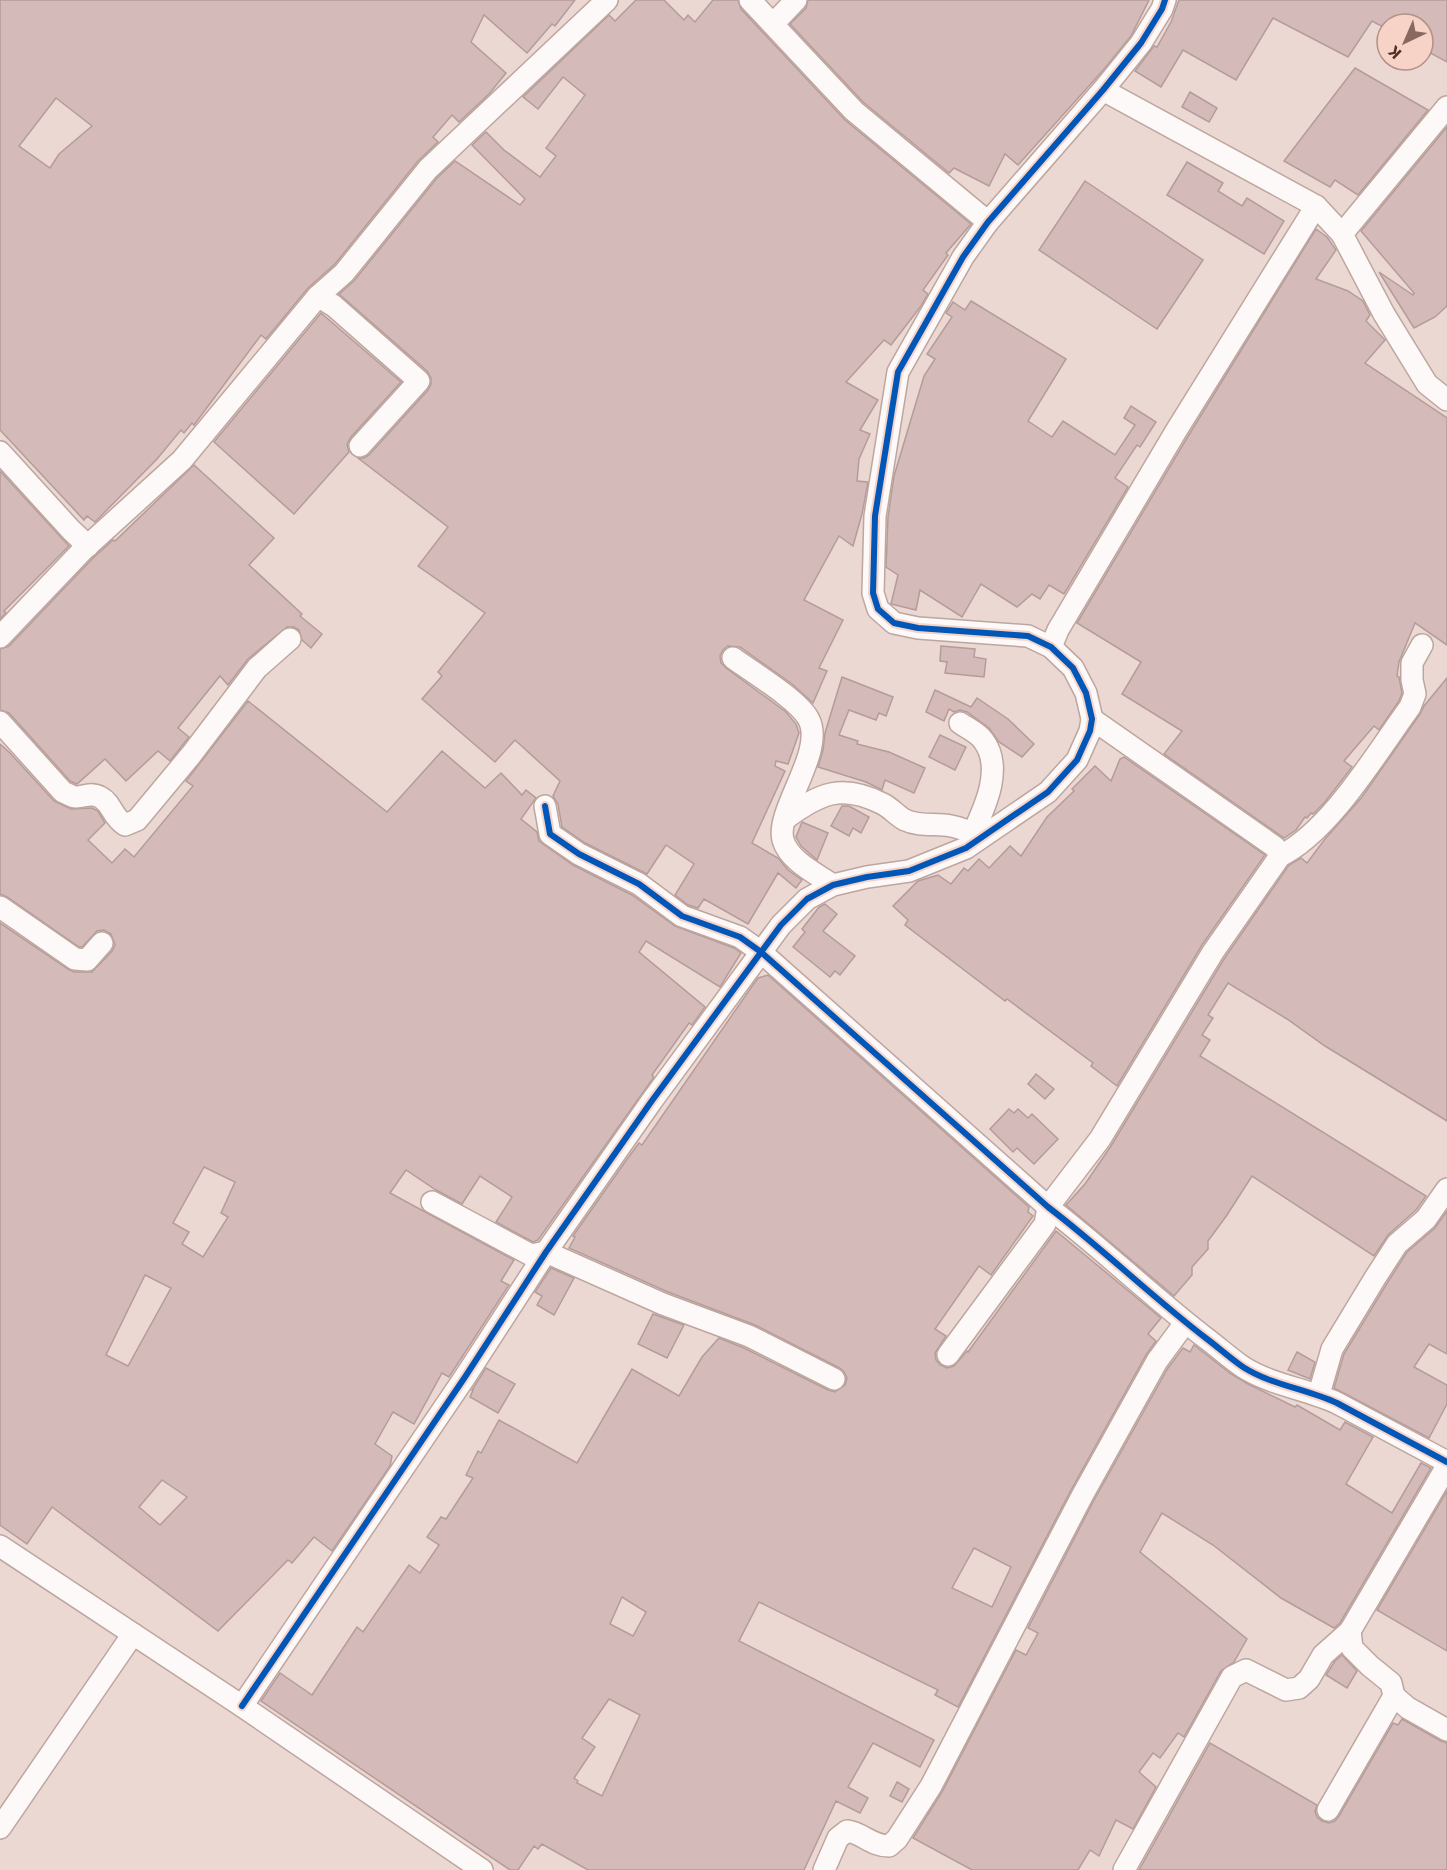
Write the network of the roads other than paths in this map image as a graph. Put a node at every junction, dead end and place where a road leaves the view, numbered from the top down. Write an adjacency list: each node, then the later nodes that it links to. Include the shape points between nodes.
1 (607, 0): 11 (street, via 428,169 344,273)
2 (750, 0): 5 (street)
3 (796, 0): 5 (street)
4 (1165, 0): 6 (street, via 1141,43)
5 (773, 24): 9 (street, via 854,111)
6 (1103, 90): 8 (street); 9 (street)
7 (1447, 107): 10 (street)
8 (1316, 206): 10 (street); 19 (street, via 1176,430)
9 (988, 222): 19 (street, via 963,256 898,372 875,516 873,592 878,609 894,622 918,628 1029,636)
10 (1342, 234): 12 (street, via 1427,384)
11 (318, 296): 13 (street, via 419,381); 15 (street, via 182,460)
12 (1447, 400)
13 (360, 446)
14 (0, 452): 15 (street)
15 (88, 546): 16 (street)
16 (0, 637)
17 (290, 639): 22 (street, via 257,668 137,820 125,825 100,797 75,797 63,792)
18 (1422, 645): 27 (street, via 1412,663 1415,694 1410,707 1340,803 1310,837)
19 (1051, 647): 21 (street, via 1073,668 1086,693)
20 (734, 658): 25 (street, via 790,699 808,717 813,729 811,746)
21 (1092, 719): 26 (street, via 1077,760 1048,792); 27 (street, via 1275,847)
22 (0, 722)
23 (960, 723): 26 (street, via 983,739 991,757 992,778)
24 (545, 807): 31 (street, via 550,834 569,847 639,884 682,916 740,937)
25 (785, 819): 26 (street, via 822,796 844,791 885,805 904,820 951,826); 28 (street, via 783,840 793,857)
26 (978, 835): 28 (street, via 966,848 909,871)
27 (1280, 856): 34 (street, via 1213,952 1100,1139)
28 (833, 885): 31 (street, via 807,899)
29 (0, 907): 30 (street, via 75,959 87,960)
30 (102, 943)
31 (761, 952): 34 (street); 35 (street)
32 (1447, 1189): 39 (street, via 1426,1219 1397,1244 1375,1278 1332,1349)
33 (432, 1202): 35 (street, via 531,1255)
34 (1048, 1207): 36 (street); 37 (street, via 1045,1224)
35 (546, 1252): 38 (street, via 663,1305 749,1336); 45 (street)
36 (1185, 1323): 39 (street, via 1244,1368); 50 (street, via 1157,1361 931,1786 897,1839 889,1846 878,1846 847,1831 838,1838)
37 (948, 1355)
38 (834, 1379)
39 (1319, 1394): 40 (street)
40 (1447, 1464): 42 (street)
41 (0, 1545): 43 (street)
42 (1350, 1631): 44 (street, via 1352,1648 1391,1683); 51 (street, via 1323,1655 1299,1688 1286,1690 1246,1670 1232,1677)
43 (133, 1634): 45 (street); 48 (street)
44 (1394, 1696): 46 (street); 47 (street)
45 (242, 1706): 49 (street)
46 (1447, 1730)
47 (1328, 1810)
48 (0, 1828)
49 (482, 1870)
50 (824, 1870)
51 (1124, 1870)

